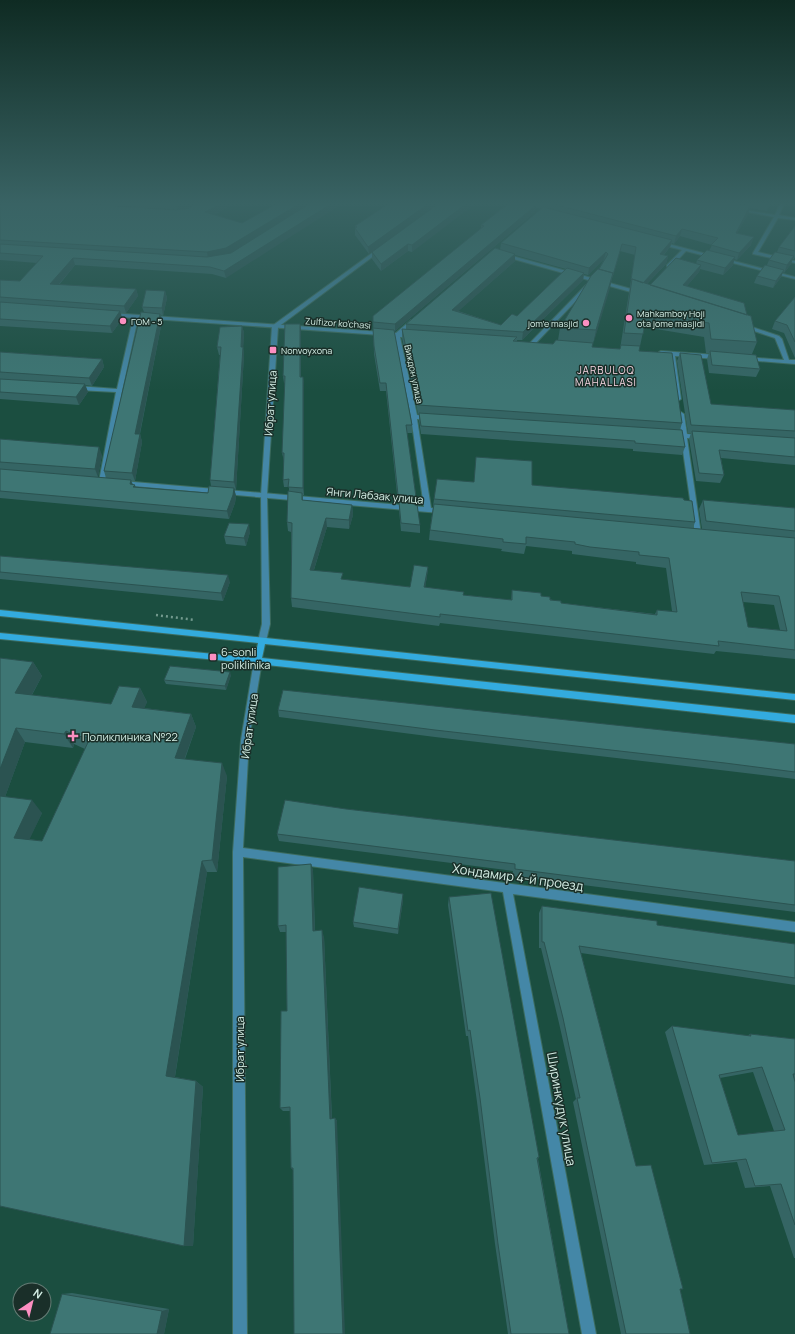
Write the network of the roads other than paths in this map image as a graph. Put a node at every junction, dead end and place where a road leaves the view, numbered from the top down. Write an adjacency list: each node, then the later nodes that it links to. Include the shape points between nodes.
1 (357, 266): 15 (street)
2 (545, 266): 7 (street)
3 (670, 266): 5 (street)
4 (752, 267): 6 (street)
5 (664, 272)
6 (795, 278)
7 (594, 280): 9 (street); 19 (street)
8 (647, 288): 9 (street)
9 (642, 294): 10 (street)
10 (649, 296)
11 (106, 315): 13 (street, Zulfizor ko'chasi)
12 (420, 315): 16 (street, Виждон улица)
13 (136, 317): 15 (street, Zulfizor ko'chasi); 28 (street)
14 (740, 325): 25 (street, via 777,337)
15 (275, 326): 16 (street, Zulfizor ko'chasi); 38 (street, Ибрат улица)
16 (397, 335): 17 (street, Zulfizor ko'chasi); 29 (street, Виждон улица)
17 (420, 336)
18 (524, 343): 19 (street)
19 (532, 344): 20 (street)
20 (539, 344)
21 (657, 352): 22 (street)
22 (672, 354): 23 (street); 32 (street)
23 (726, 357)
24 (741, 358): 25 (street)
25 (787, 361): 26 (street)
26 (795, 362)
27 (71, 388): 28 (street)
28 (119, 391): 35 (street)
29 (414, 417): 30 (street); 39 (street, Виждон улица)
30 (438, 418)
31 (668, 434): 32 (street)
32 (683, 436): 33 (street); 41 (street, via 702,535)
33 (707, 437)
34 (94, 480): 35 (street)
35 (102, 481): 36 (street)
36 (110, 482)
37 (118, 482): 38 (street, Янги Лабзак улица)
38 (264, 495): 39 (street, Янги Лабзак улица); 44 (street, Ибрат улица, via 266,624)
39 (428, 510): 40 (street, Янги Лабзак улица)
40 (452, 512)
41 (690, 534)
42 (0, 613): 44 (main road)
43 (0, 636): 45 (main road)
44 (262, 641): 45 (main road, Ибрат улица); 46 (main road)
45 (258, 662): 47 (main road); 48 (street, Ибрат улица, via 245,740)
46 (795, 697)
47 (795, 719)
48 (238, 852): 49 (street, Хондамир 4-й проезд); 51 (street, Ибрат улица)
49 (508, 889): 50 (street, Хондамир 4-й проезд); 52 (street, Ширинкудук улица)
50 (795, 927)
51 (240, 1334)
52 (589, 1334)

